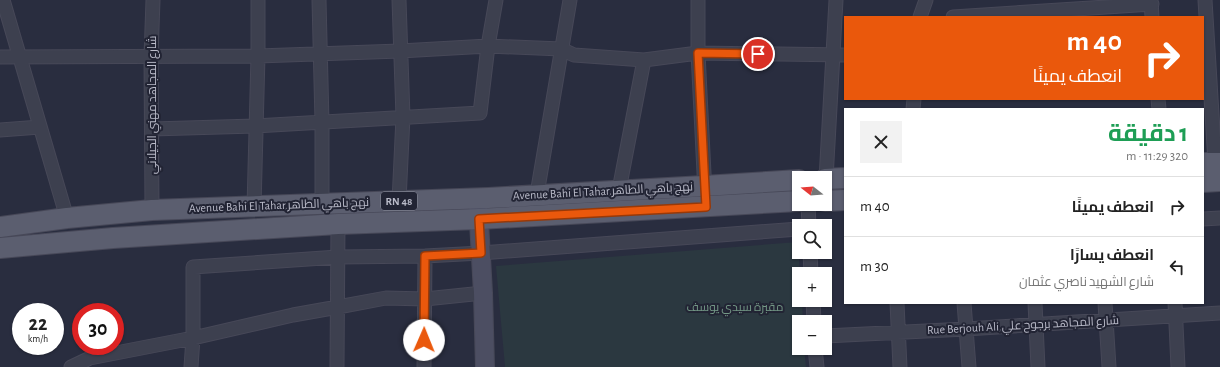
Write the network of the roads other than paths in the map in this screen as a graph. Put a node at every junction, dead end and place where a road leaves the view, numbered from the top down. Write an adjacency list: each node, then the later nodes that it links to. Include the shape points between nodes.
1 (3, 0): 23 (street)
2 (153, 0): 24 (street, شارع المجاهد مهني الجيلاني)
3 (258, 0): 21 (street)
4 (319, 0): 19 (street)
5 (399, 0): 17 (street)
6 (496, 0): 15 (street)
7 (570, 0): 16 (street)
8 (698, 0): 18 (street)
9 (836, 0): 20 (street)
10 (926, 0): 13 (street)
11 (1205, 0): 32 (street)
12 (1152, 7): 14 (street)
13 (920, 16)
14 (974, 16)
15 (488, 46): 16 (street); 17 (street); 26 (street, via 480,113)
16 (561, 49): 25 (street, via 574,55); 38 (street)
17 (400, 51): 19 (street); 26 (street)
18 (698, 53): 20 (street); 25 (street); 36 (street)
19 (320, 54): 21 (street); 27 (street)
20 (839, 55): 33 (street)
21 (258, 56): 24 (street); 28 (street)
22 (0, 57): 23 (street)
23 (20, 57): 24 (street); 29 (street)
24 (151, 57): 30 (street, شارع المجاهد مهني الجيلاني)
25 (644, 60): 37 (street)
26 (403, 117): 27 (street); 41 (street)
27 (322, 122): 28 (street); 44 (street)
28 (255, 126): 30 (street); 45 (street)
29 (40, 127): 31 (street); 48 (street)
30 (152, 129): 47 (street, شارع المجاهد مهني الجيلاني)
31 (0, 130)
32 (1215, 167): 35 (main road)
33 (832, 178)
34 (792, 180): 36 (main road, Avenue Bahi El Tahar,نهج باهي الطاهر / RN 48)
35 (1204, 181)
36 (704, 186): 37 (main road, Avenue Bahi El Tahar,نهج باهي الطاهر / RN 48); 46 (street)
37 (619, 190): 38 (main road, Avenue Bahi El Tahar,نهج باهي الطاهر / RN 48)
38 (537, 194): 39 (main road, Avenue Bahi El Tahar,نهج باهي الطاهر / RN 48)
39 (478, 198): 41 (main road, Avenue Bahi El Tahar,نهج باهي الطاهر / RN 48); 50 (street)
40 (844, 200): 42 (main road)
41 (399, 201): 44 (main road, Avenue Bahi El Tahar,نهج باهي الطاهر / RN 48)
42 (832, 201)
43 (792, 202): 46 (main road, Avenue Bahi El Tahar,نهج باهي الطاهر / RN 48)
44 (322, 204): 45 (main road, Avenue Bahi El Tahar,نهج باهي الطاهر / RN 48)
45 (254, 206): 47 (main road, Avenue Bahi El Tahar,نهج باهي الطاهر / RN 48)
46 (706, 207): 50 (main road, Avenue Bahi El Tahar,نهج باهي الطاهر / RN 48)
47 (152, 210): 48 (main road, Avenue Bahi El Tahar,نهج باهي الطاهر / RN 48)
48 (66, 218): 53 (main road, Avenue Bahi El Tahar,نهج باهي الطاهر / RN 48)
49 (1220, 218): 51 (street)
50 (479, 219): 52 (main road, Avenue Bahi El Tahar,نهج باهي الطاهر / RN 48); 56 (street)
51 (1204, 219)
52 (338, 224): 55 (main road, Avenue Bahi El Tahar,نهج باهي الطاهر / RN 48); 58 (street)
53 (0, 227)
54 (792, 230): 56 (street)
55 (0, 248)
56 (481, 253): 57 (street); 59 (street)
57 (425, 256): 58 (street); 60 (street)
58 (338, 258): 66 (street); 74 (street, via 193,267)
59 (483, 294): 60 (street); 80 (street)
60 (425, 299): 66 (street, via 386,298); 79 (street)
61 (897, 304): 72 (street)
62 (964, 304): 71 (street)
63 (1035, 304): 70 (street)
64 (1105, 304): 69 (street)
65 (1175, 304): 68 (street)
66 (338, 307): 74 (street); 78 (street)
67 (1220, 314): 68 (street, Rue Berjouh Ali,شارع المجاهد برجوح علي)
68 (1175, 317): 69 (street, Rue Berjouh Ali,شارع المجاهد برجوح علي); 86 (street)
69 (1106, 320): 70 (street, Rue Berjouh Ali,شارع المجاهد برجوح علي); 85 (street)
70 (1036, 325): 71 (street, Rue Berjouh Ali,شارع المجاهد برجوح علي); 84 (street)
71 (966, 329): 72 (street, Rue Berjouh Ali,شارع المجاهد برجوح علي); 83 (street)
72 (898, 332): 73 (street, Rue Berjouh Ali,شارع المجاهد برجوح علي); 82 (street)
73 (832, 336)
74 (193, 338): 76 (street, via 90,358); 77 (street)
75 (815, 355): 81 (street)
76 (71, 367)
77 (191, 367)
78 (336, 367)
79 (424, 367)
80 (485, 367)
81 (816, 367)
82 (900, 367)
83 (969, 367)
84 (1038, 367)
85 (1109, 367)
86 (1178, 367)

